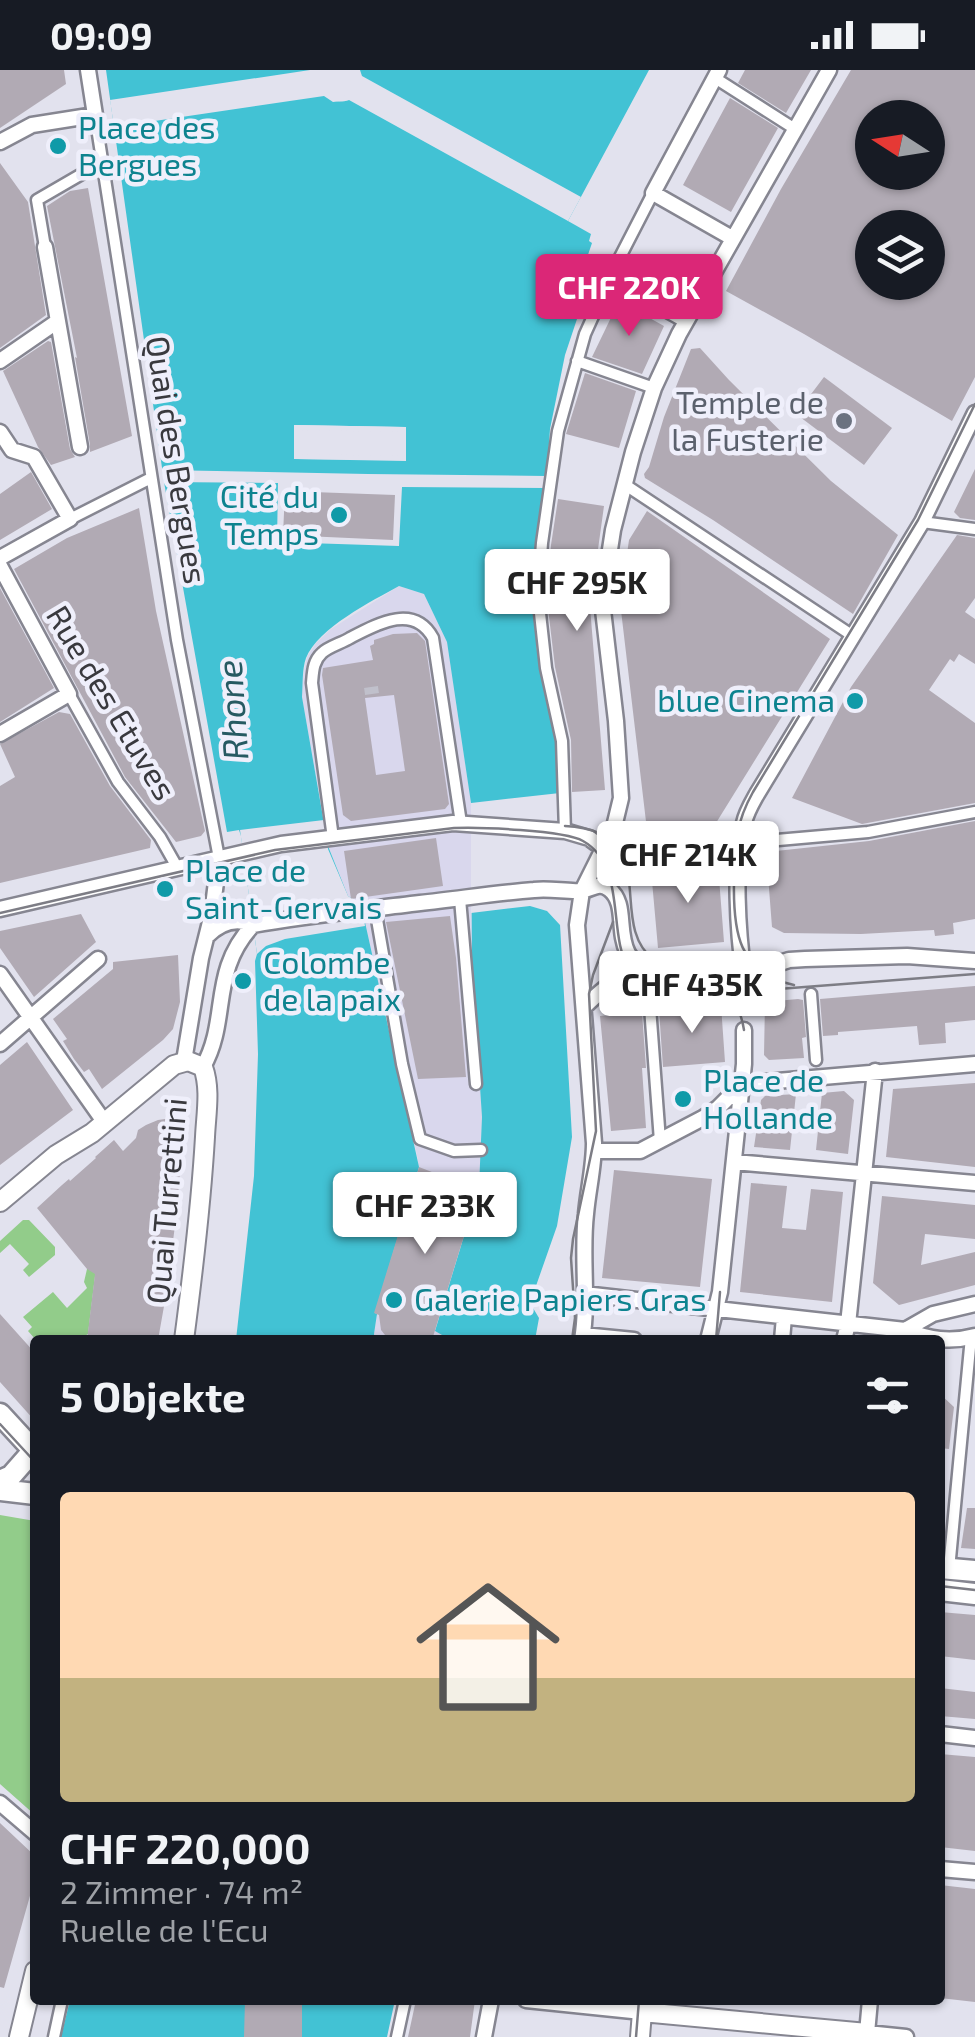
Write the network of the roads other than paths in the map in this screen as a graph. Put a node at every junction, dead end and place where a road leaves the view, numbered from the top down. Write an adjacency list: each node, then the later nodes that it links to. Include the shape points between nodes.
1 (88, 70): 4 (street, Quai des Bergues)
2 (829, 70): 5 (street)
3 (717, 74): 5 (street); 8 (street)
4 (95, 115): 6 (street, via 32,125); 7 (street, Quai des Bergues)
5 (795, 129): 9 (street)
6 (0, 142)
7 (102, 167): 10 (street, via 37,200); 20 (street, Quai des Bergues)
8 (652, 193): 9 (street); 11 (street)
9 (732, 238): 13 (street)
10 (45, 247): 12 (street)
11 (609, 280): 13 (street); 15 (street)
12 (58, 321): 14 (street); 19 (street)
13 (686, 322): 16 (street)
14 (0, 361)
15 (577, 361): 16 (street); 32 (street, via 558,432 538,595 562,742)
16 (654, 388): 21 (street)
17 (975, 413): 23 (street)
18 (0, 432): 22 (street, via 12,450 34,457)
19 (82, 454)
20 (151, 478): 22 (street); 37 (street, Quai des Bergues)
21 (624, 484): 27 (street); 35 (street, via 604,610 621,785)
22 (70, 519): 25 (street)
23 (922, 522): 24 (street); 27 (street)
24 (975, 529)
25 (0, 558)
26 (0, 566): 28 (street, Rue des Etuves)
27 (853, 636): 34 (street, via 757,794)
28 (69, 694): 29 (street); 38 (street, Rue des Etuves)
29 (0, 734)
30 (975, 812): 34 (street, via 868,832)
31 (466, 823): 32 (street); 33 (street); 33 (street, via 433,638 428,628 406,618 322,653 314,667)
32 (562, 830): 35 (street)
33 (330, 838): 37 (street)
34 (740, 842): 36 (street); 49 (street)
35 (604, 850): 39 (street)
36 (642, 852)
37 (219, 858): 38 (street); 44 (street)
38 (177, 868): 41 (street)
39 (582, 891): 40 (street); 47 (street, via 596,885 612,892 628,955); 52 (street, via 577,924)
40 (466, 898): 42 (street); 61 (street)
41 (0, 909)
42 (369, 909): 43 (street); 65 (street, via 420,1139 454,1151)
43 (253, 926): 44 (street, via 216,926); 59 (street, Quai Turrettini, via 228,963 214,1044)
44 (206, 940): 57 (street, Quai Turrettini)
45 (98, 959): 53 (street)
46 (975, 961): 49 (street, via 790,960)
47 (646, 972): 49 (street, via 663,978); 52 (street, via 612,981)
48 (0, 974): 53 (street)
49 (744, 975)
50 (811, 994): 56 (street)
51 (650, 1007): 64 (street)
52 (584, 1008): 66 (street)
53 (31, 1017): 55 (street); 63 (street)
54 (744, 1030): 62 (street)
55 (0, 1044)
56 (816, 1060)
57 (184, 1061): 59 (street, Quai Turrettini); 63 (street)
58 (975, 1064): 60 (street)
59 (202, 1067): 76 (street, Quai Turrettini, via 208,1093 203,1174)
60 (875, 1071): 62 (street); 68 (street)
61 (476, 1084)
62 (742, 1084): 64 (street, via 718,1108); 67 (street)
63 (105, 1122): 70 (street)
64 (660, 1141): 66 (street, via 630,1152)
65 (481, 1150)
66 (594, 1151): 71 (street)
67 (734, 1162): 68 (street); 73 (street)
68 (865, 1173): 69 (street); 75 (street)
69 (975, 1183)
70 (4, 1191)
71 (584, 1294): 73 (street); 77 (street)
72 (975, 1304): 81 (street, via 932,1314)
73 (717, 1309): 74 (street); 78 (street)
74 (784, 1317): 75 (street); 79 (street)
75 (848, 1324): 80 (street); 81 (street)
76 (185, 1335)
77 (582, 1335)
78 (709, 1335)
79 (782, 1335)
80 (845, 1335)
81 (905, 1335)
82 (973, 1336): 83 (street); 90 (street)
83 (945, 1340)
84 (0, 1414): 85 (main road)
85 (30, 1448)
86 (30, 1456): 87 (main road)
87 (0, 1482)
88 (0, 1490): 89 (main road)
89 (30, 1493)
90 (945, 1560)
91 (945, 1568): 92 (main road)
92 (975, 1571)
93 (945, 1591): 94 (main road)
94 (975, 1594)
95 (945, 1735): 96 (street)
96 (975, 1738)
97 (0, 1802): 98 (street)
98 (30, 1830)
99 (945, 1869): 100 (street)
100 (975, 1872)
101 (30, 1992): 108 (street)
102 (61, 2005): 109 (street)
103 (404, 2005): 110 (street)
104 (490, 2005): 111 (street)
105 (870, 2005): 107 (street)
106 (643, 2006): 107 (street); 112 (street)
107 (867, 2033): 113 (street)
108 (19, 2037)
109 (54, 2037)
110 (397, 2037)
111 (484, 2037)
112 (640, 2037)
113 (906, 2037)

